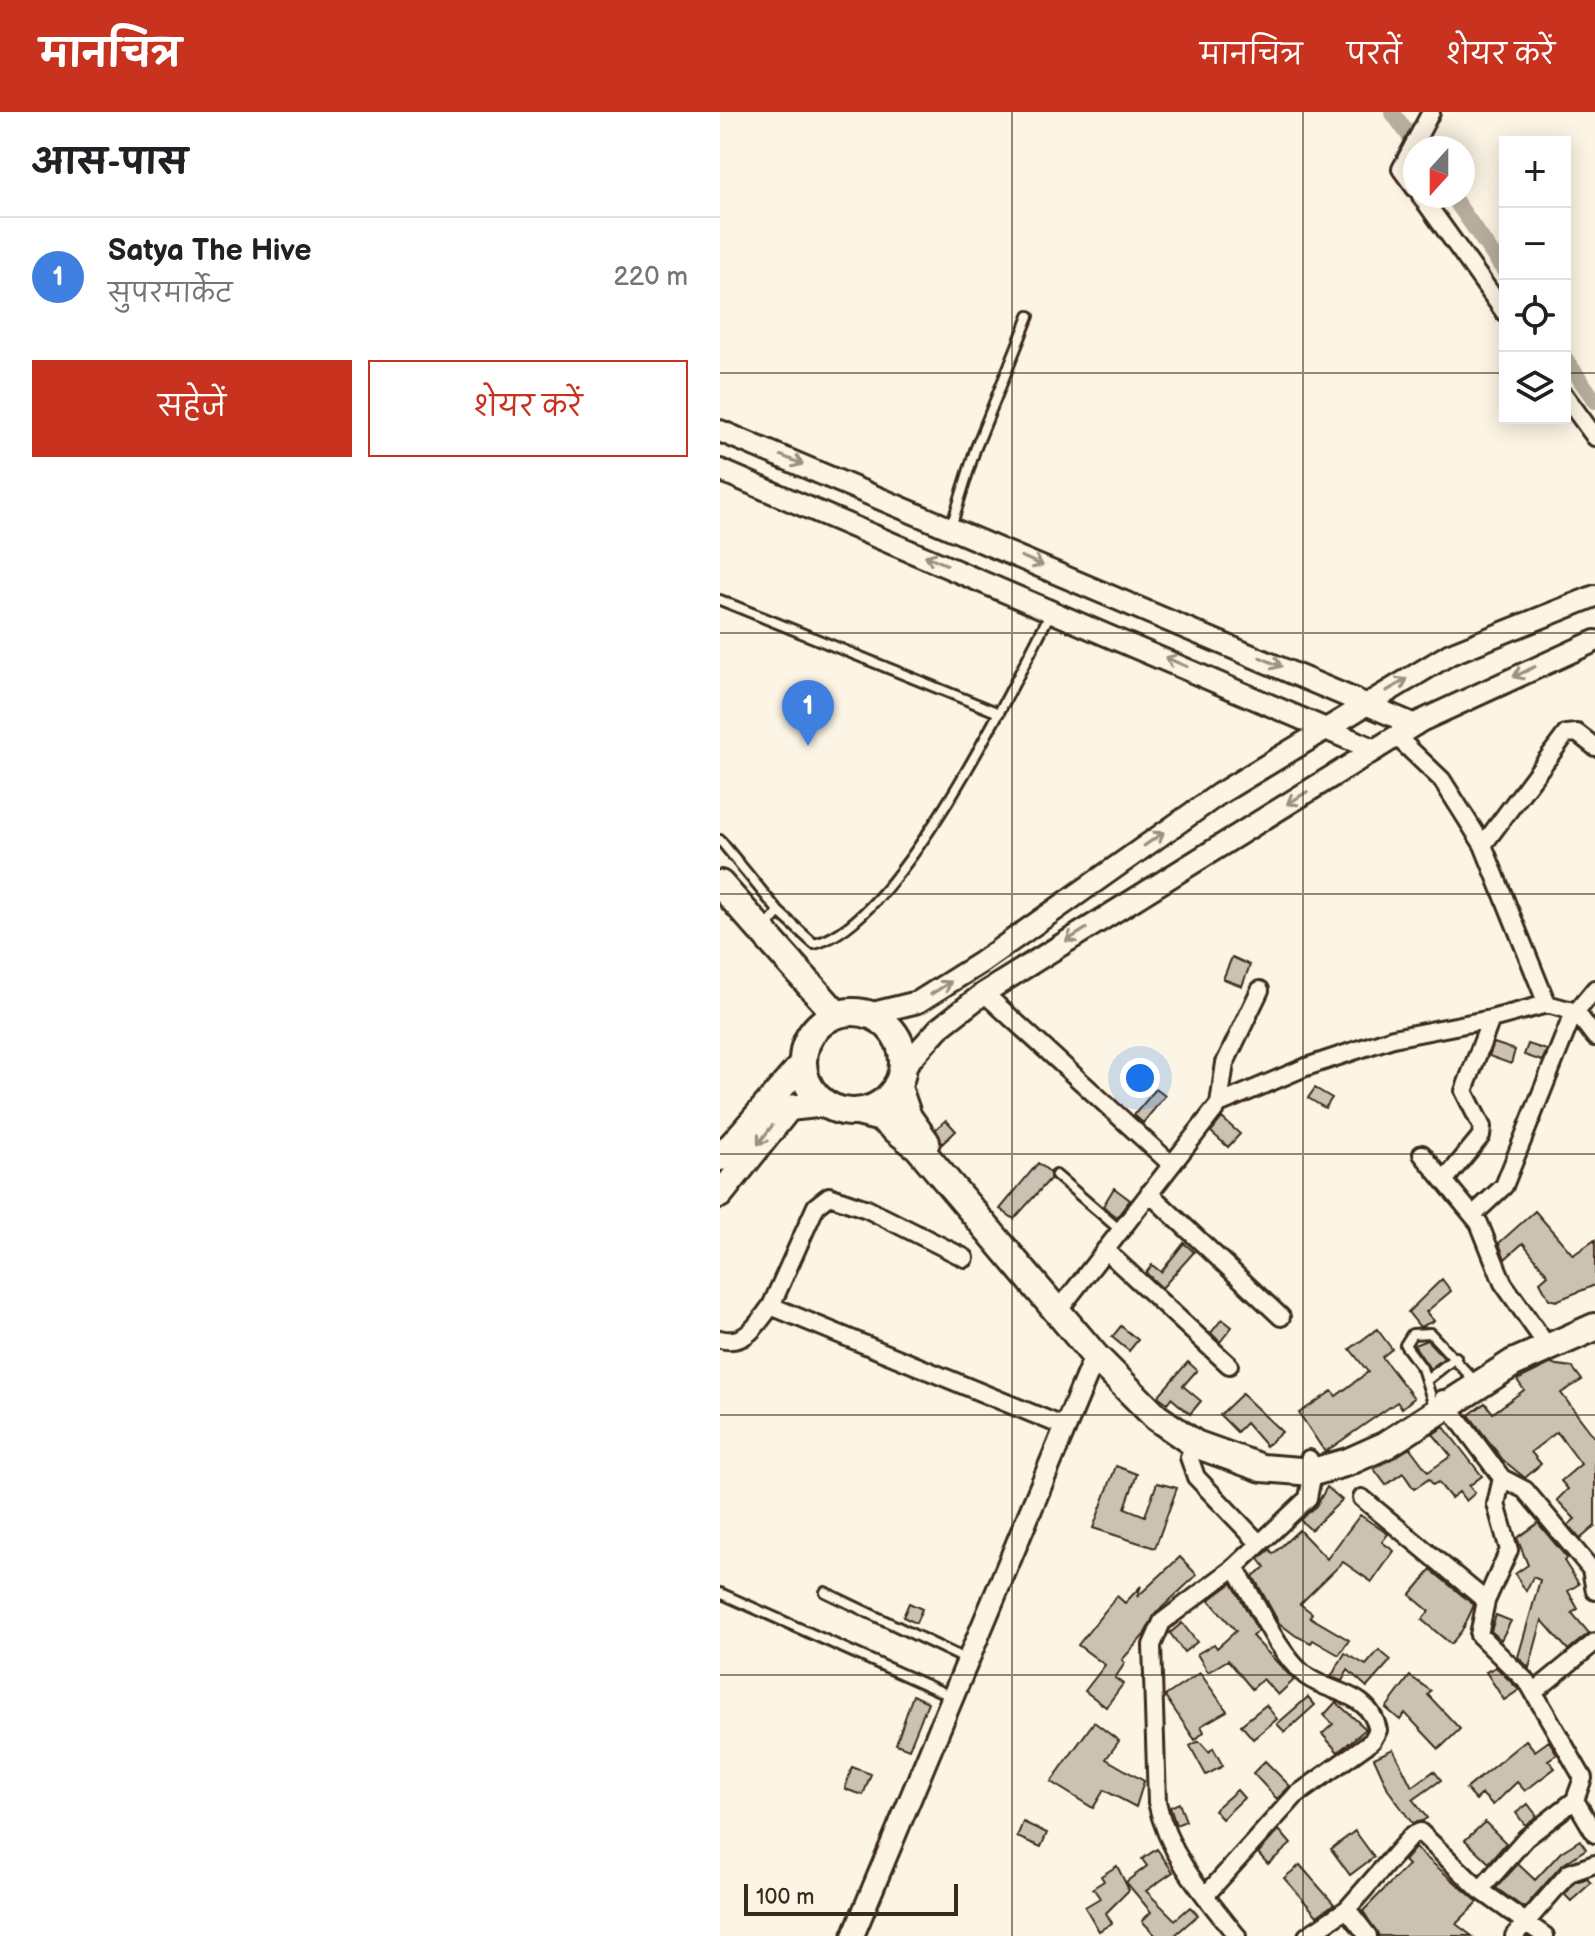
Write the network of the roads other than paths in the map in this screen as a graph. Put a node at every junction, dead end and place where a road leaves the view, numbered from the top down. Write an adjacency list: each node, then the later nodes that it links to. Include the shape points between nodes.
1 (1431, 112): 2 (street)
2 (1418, 136)
3 (1430, 208): 4 (street)
4 (1499, 305)
5 (1029, 316): 10 (lane, via 975,450)
6 (1571, 404): 8 (street)
7 (720, 431): 10 (street, one-way to 10)
8 (1595, 437)
9 (720, 470): 14 (street, one-way to 9)
10 (951, 527): 13 (street, one-way to 13)
11 (1595, 596): 17 (street, one-way to 11, via 1450,654)
12 (720, 600): 18 (lane)
13 (1136, 605): 15 (street); 17 (street, one-way to 17)
14 (1052, 610): 15 (street); 18 (lane)
15 (1116, 637): 20 (street, one-way to 15)
16 (1595, 641): 19 (street, one-way to 19)
17 (1367, 702): 19 (street); 20 (street)
18 (999, 713): 28 (lane, via 976,758 868,912 831,940 814,944)
19 (1415, 725): 21 (street)
20 (1327, 727): 23 (street); 36 (street, one-way to 20, via 918,1002 1219,794)
21 (1396, 736): 23 (street); 25 (street, via 1442,780)
22 (1595, 747): 25 (street, via 1577,733 1566,734)
23 (1375, 750): 32 (street, one-way to 32)
24 (720, 840): 28 (lane)
25 (1483, 845): 33 (street)
26 (720, 884): 29 (main road)
27 (720, 906): 38 (main road, via 800,999)
28 (779, 912): 29 (lane)
29 (761, 933): 35 (main road)
30 (1595, 989): 34 (street)
31 (1260, 990): 43 (street, via 1225,1063)
32 (984, 993): 41 (street, via 939,1028); 47 (street)
33 (1547, 1004): 34 (street); 37 (street)
34 (1576, 1012): 39 (street); 52 (street, via 1504,1186)
35 (836, 1014): 36 (main road); 38 (main road)
36 (869, 1014): 41 (main road, via 895,1035 902,1051)
37 (1491, 1019): 43 (street, via 1393,1038); 49 (street, via 1464,1091 1482,1127 1481,1136)
38 (811, 1034): 40 (main road)
39 (1595, 1037)
40 (802, 1064): 42 (main road, via 806,1080); 46 (main road)
41 (900, 1077): 44 (main road, via 886,1099); 54 (main road, via 908,1117)
42 (826, 1104): 44 (main road); 51 (main road, one-way to 51, via 789,1108)
43 (1219, 1104): 47 (street)
44 (857, 1112): 54 (main road, via 881,1118 918,1147)
45 (1422, 1154): 49 (street)
46 (720, 1158)
47 (1171, 1164): 50 (street)
48 (1056, 1175): 53 (lane)
49 (1445, 1180): 52 (street)
50 (1149, 1193): 53 (street); 60 (street)
51 (720, 1195)
52 (1473, 1215): 63 (street, via 1503,1283)
53 (1120, 1230): 55 (street)
54 (1012, 1249): 57 (main road); 64 (main road)
55 (1105, 1250): 57 (street); 66 (street)
56 (965, 1258): 58 (street, via 829,1196 816,1206)
57 (1065, 1302): 71 (main road, via 1137,1383 1188,1428 1256,1457)
58 (771, 1306): 62 (street, via 747,1336 730,1342); 69 (street)
59 (1595, 1315): 63 (main road)
60 (1281, 1317)
61 (1595, 1327): 63 (main road)
62 (720, 1339)
63 (1545, 1343): 67 (main road); 68 (main road)
64 (1095, 1356): 69 (street); 70 (main road, via 1156,1417)
65 (1456, 1357): 67 (lane); 68 (lane); 68 (lane, via 1430,1333 1412,1334 1405,1345)
66 (1229, 1365)
67 (1472, 1378): 68 (main road)
68 (1437, 1397): 71 (main road, via 1363,1444); 72 (street)
69 (1065, 1427): 82 (street)
70 (1195, 1444): 71 (main road, via 1262,1468); 74 (street, via 1189,1457 1196,1477)
71 (1311, 1465): 74 (street, via 1308,1498)
72 (1502, 1478): 76 (street, via 1525,1490); 80 (street, via 1496,1504 1509,1550)
73 (1362, 1498): 80 (street)
74 (1258, 1542): 75 (street)
75 (1235, 1567): 89 (street, via 1162,1622 1152,1645 1162,1827); 89 (street, via 1290,1659 1307,1678 1351,1695 1378,1730 1372,1741 1295,1796)
76 (1593, 1570): 77 (street)
77 (1595, 1591)
78 (825, 1592): 82 (lane)
79 (720, 1593): 84 (lane)
80 (1486, 1601): 83 (street, via 1479,1635)
81 (1595, 1642): 83 (street)
82 (967, 1660): 84 (street)
83 (1534, 1692): 85 (street, via 1583,1778)
84 (952, 1696): 92 (street)
85 (1575, 1800): 86 (street); 88 (street, via 1526,1838)
86 (1595, 1834)
87 (1595, 1864): 91 (street, via 1569,1873)
88 (1480, 1890): 90 (street, via 1427,1836 1415,1833); 91 (street)
89 (1205, 1896): 93 (street)
90 (1347, 1909): 94 (street); 95 (street)
91 (1525, 1921): 96 (street); 97 (street)
92 (853, 1936)
93 (1237, 1936)
94 (1307, 1936)
95 (1368, 1936)
96 (1514, 1936)
97 (1545, 1936)

